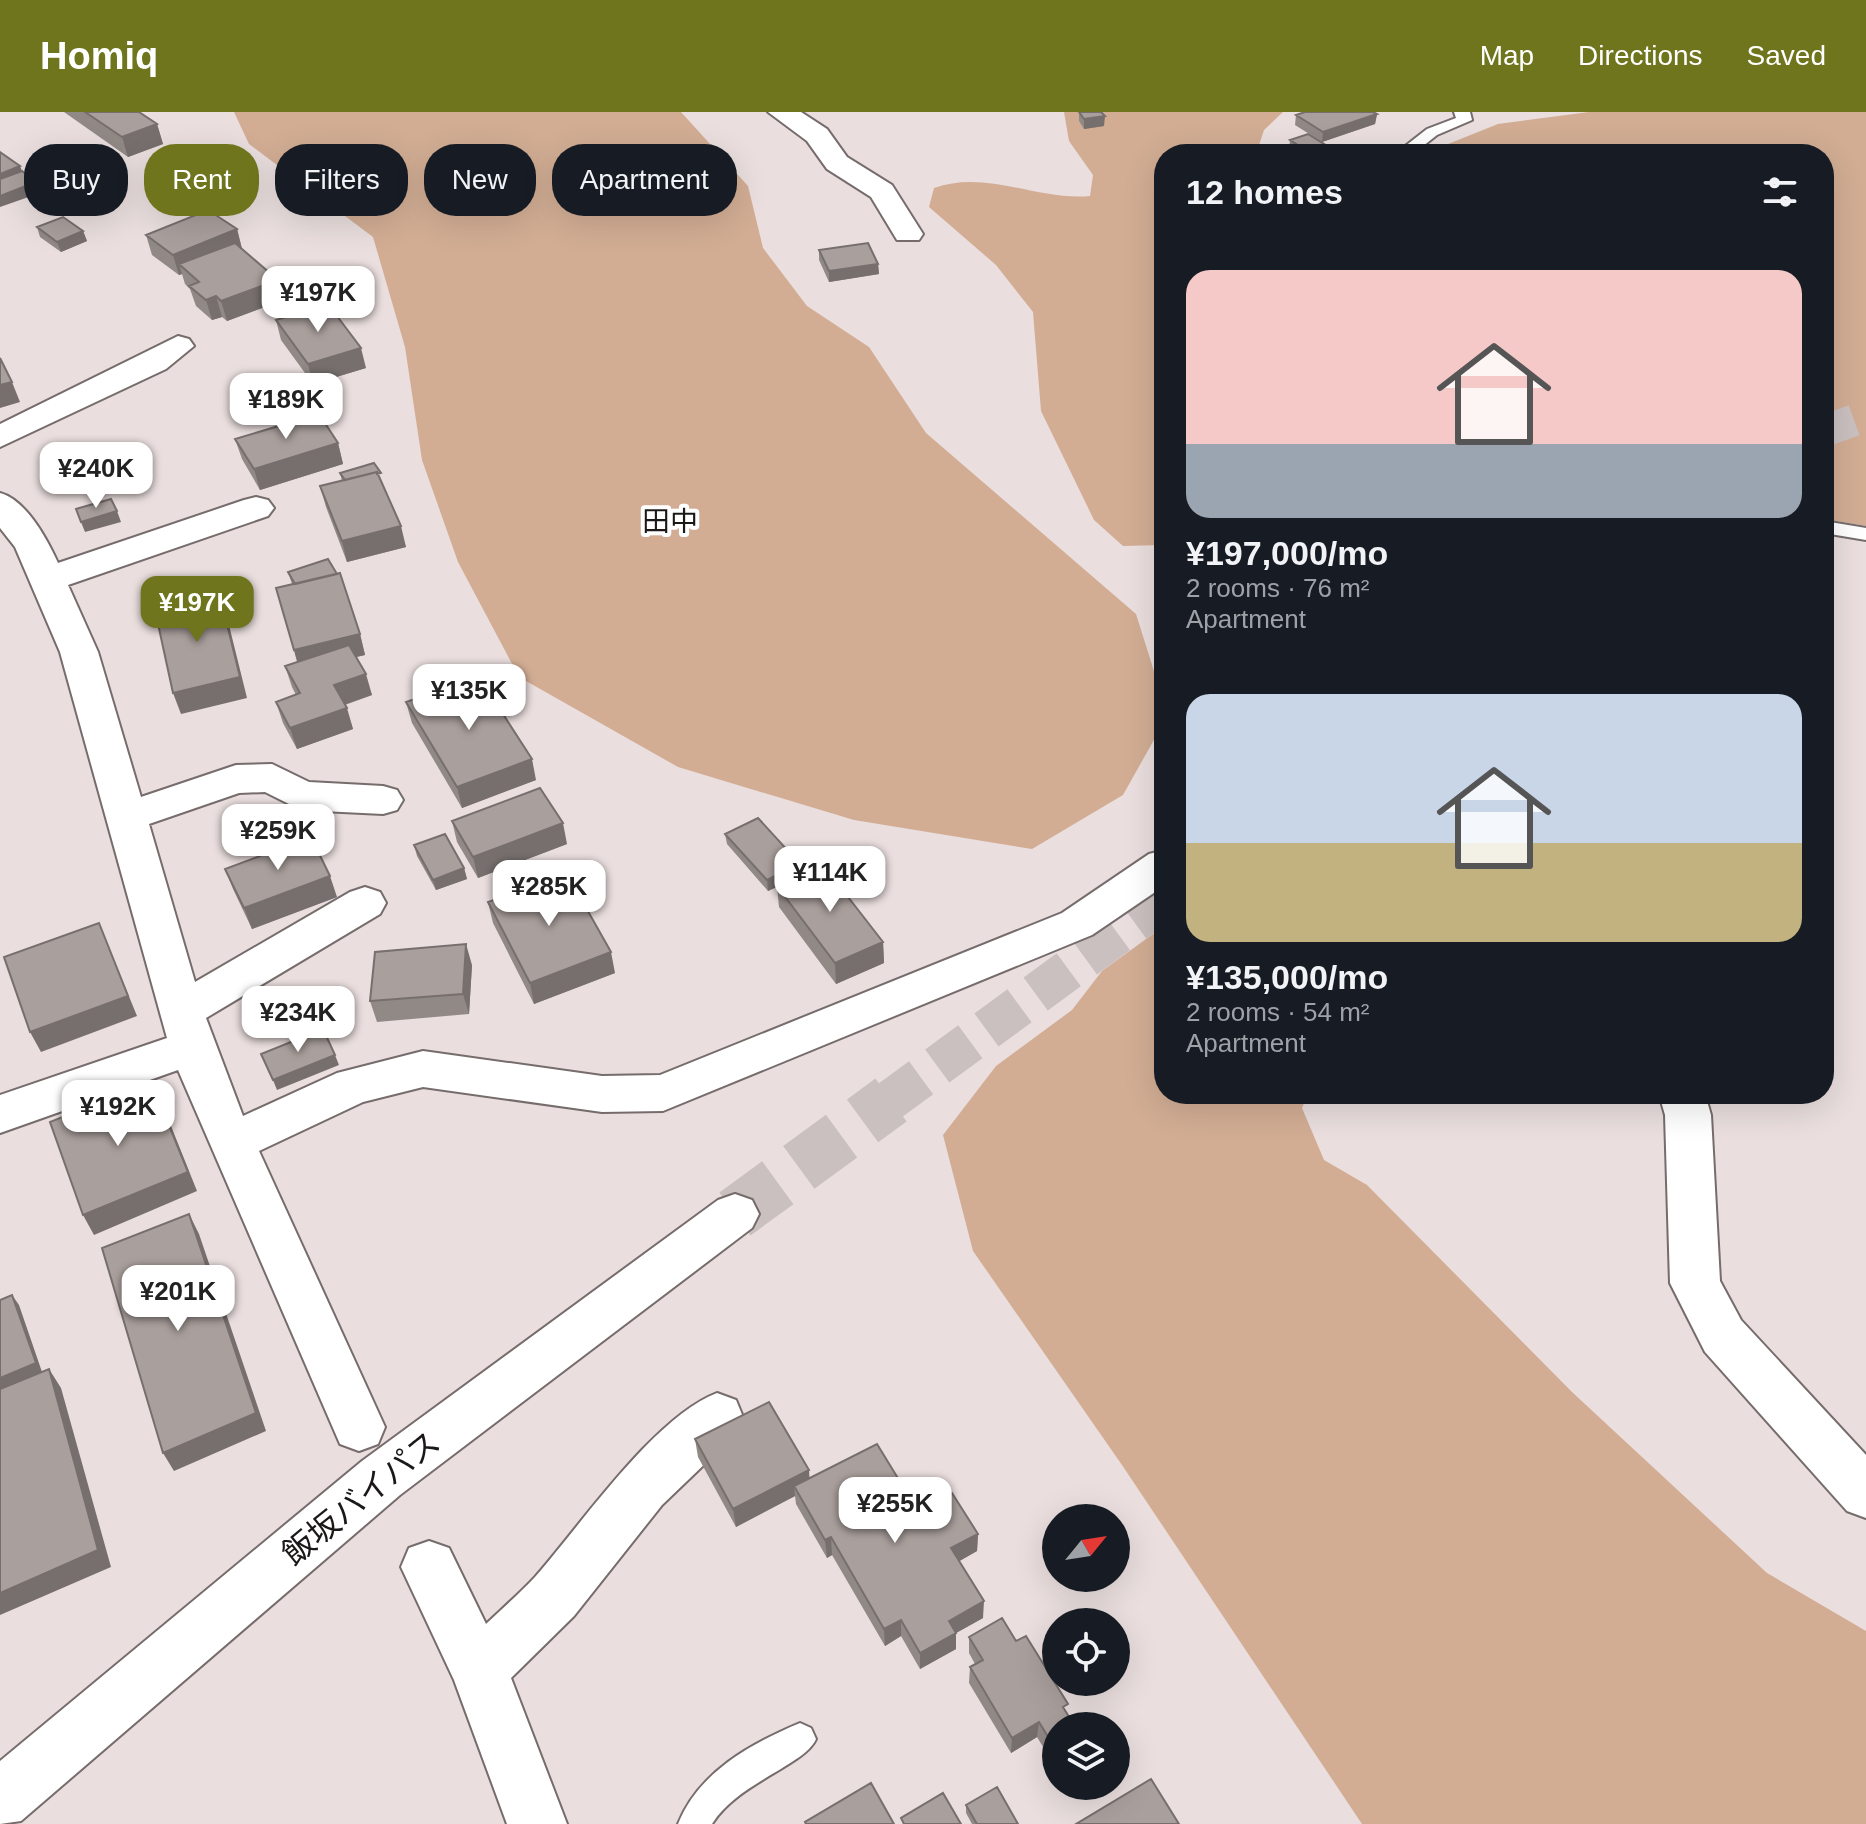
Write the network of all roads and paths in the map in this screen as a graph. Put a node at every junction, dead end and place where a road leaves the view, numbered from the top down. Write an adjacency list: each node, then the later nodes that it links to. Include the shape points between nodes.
1 (782, 112): 4 (main road, via 817,135 837,163 882,191)
2 (1462, 112): 3 (lane, via 1464,120)
3 (1416, 144)
4 (908, 234)
5 (178, 346): 6 (main road)
6 (0, 437)
7 (0, 504): 11 (main road, via 32,545)
8 (256, 508): 11 (main road)
9 (1834, 529): 10 (lane)
10 (1866, 534)
11 (48, 579): 13 (main road, via 79,652)
12 (383, 800): 13 (main road, via 301,796 272,778 236,779)
13 (128, 816): 16 (main road)
14 (1154, 872): 19 (main road, via 1077,924 663,1093 602,1094 423,1069 353,1086)
15 (365, 903): 16 (main road)
16 (187, 1029): 18 (main road); 19 (main road)
17 (1685, 1104): 23 (main road, via 1695,1283 1723,1336)
18 (0, 1114)
19 (231, 1143): 22 (main road)
20 (735, 1214): 27 (main road, 飯坂バイパス, via 381,1478)
21 (717, 1417): 25 (main road, via 643,1487 554,1597)
22 (359, 1427)
23 (1866, 1493)
24 (429, 1567): 25 (main road)
25 (479, 1670): 28 (main road)
26 (800, 1739): 29 (lane, via 725,1781 705,1800)
27 (0, 1800)
28 (537, 1824)
29 (694, 1824)

